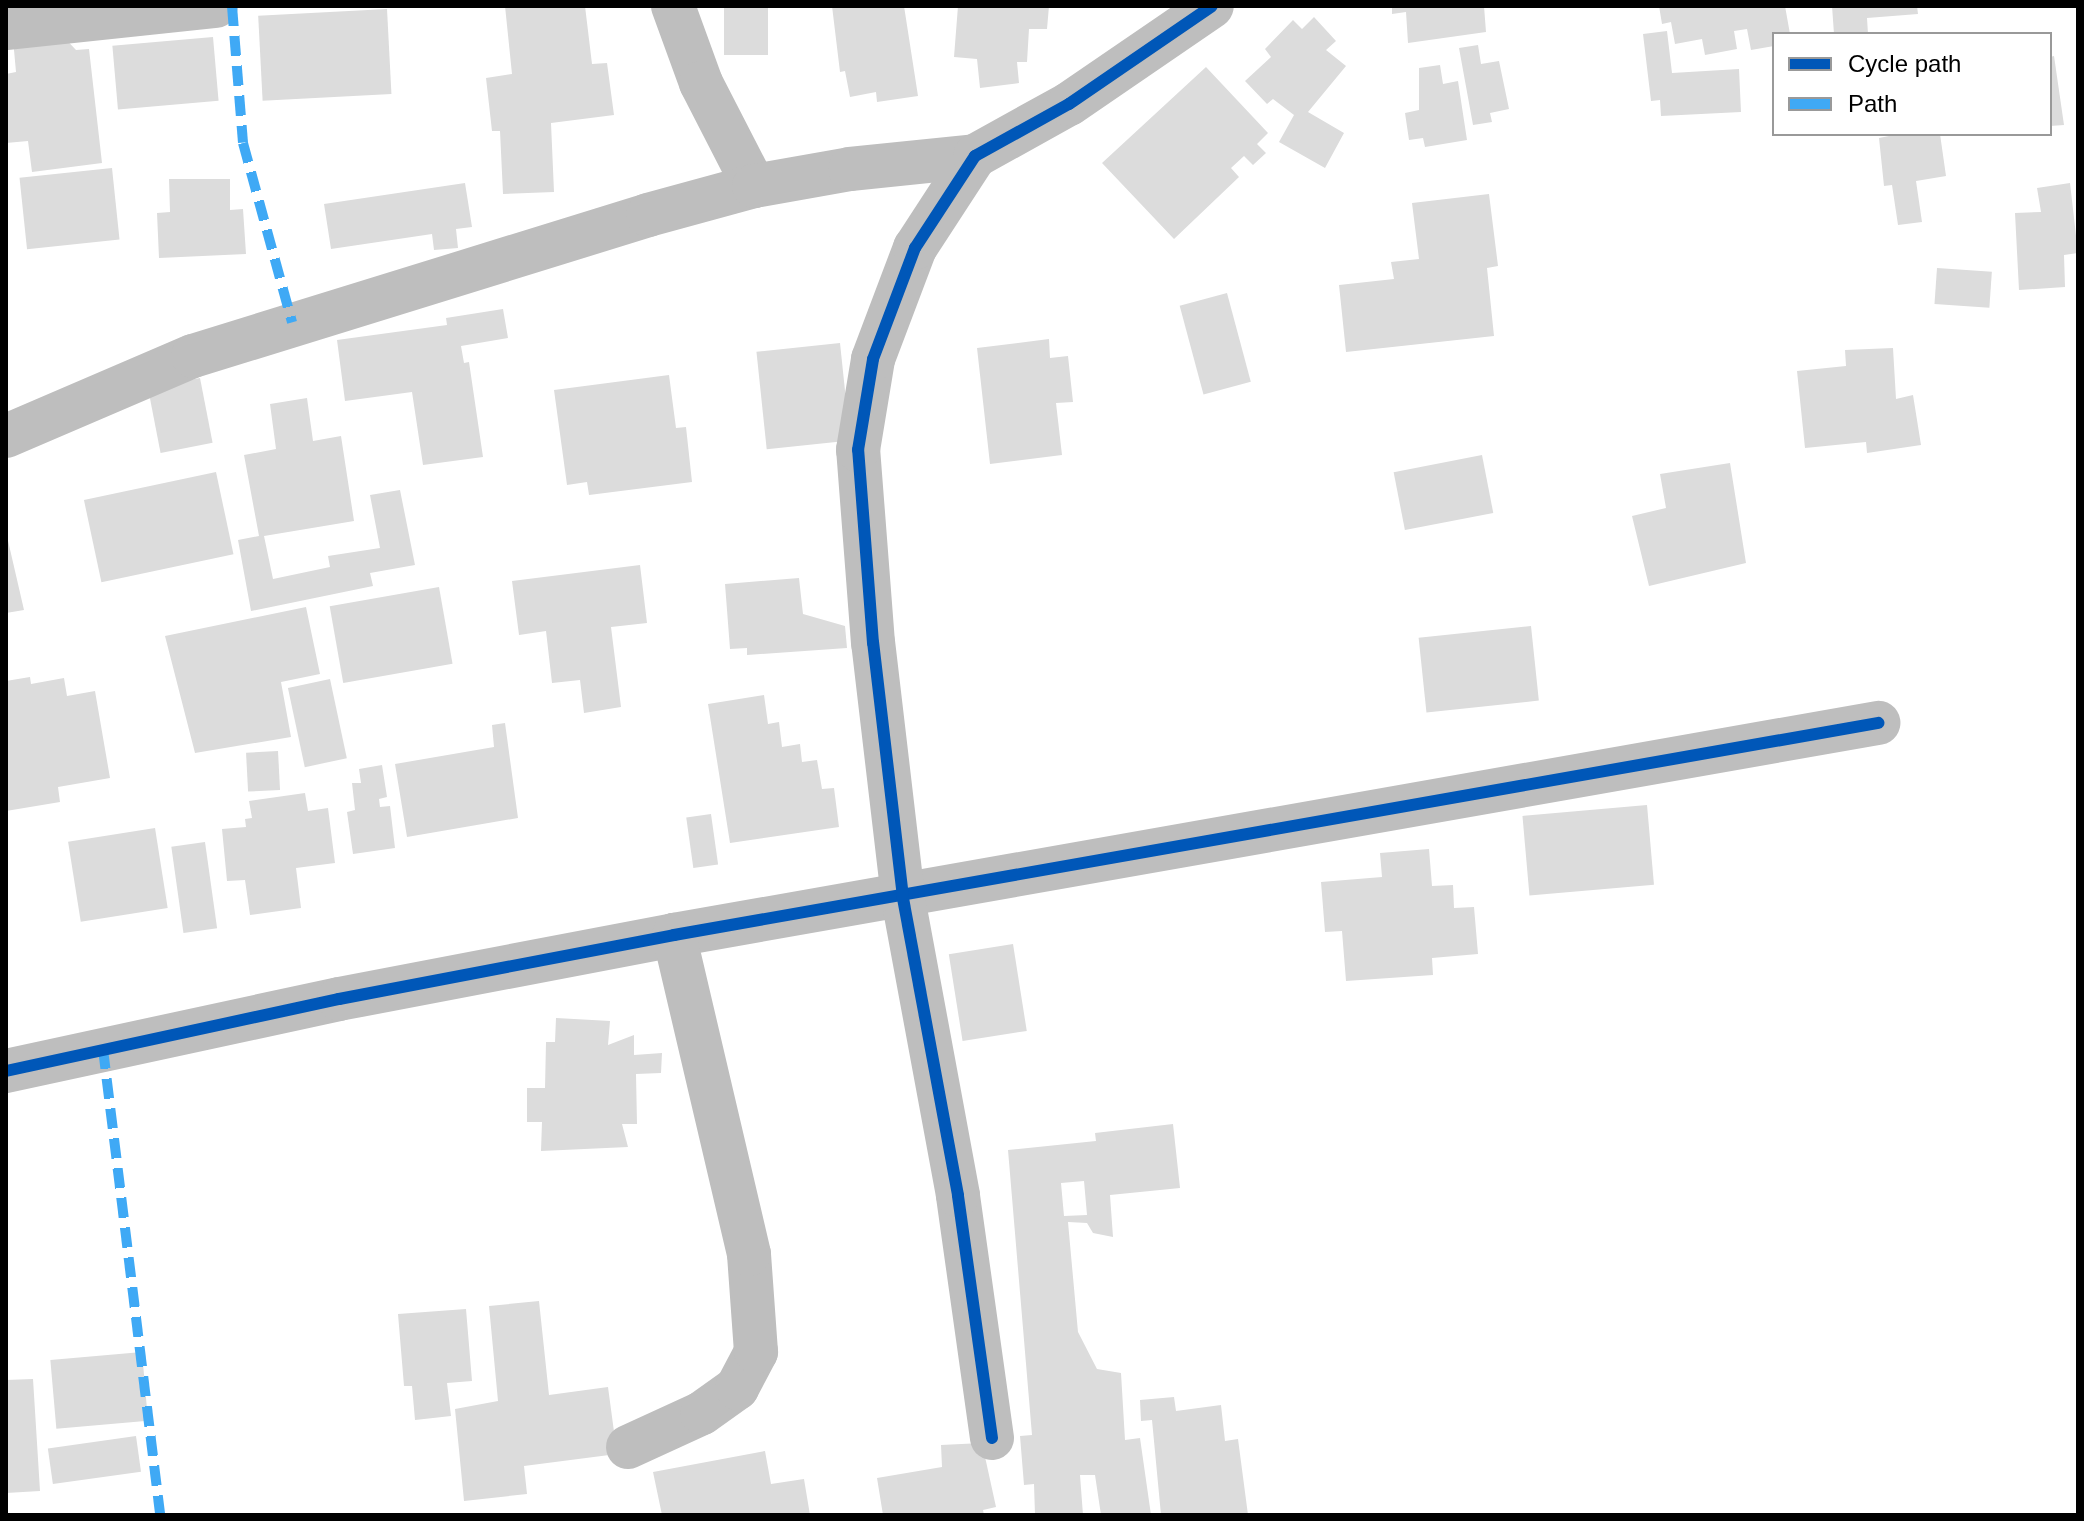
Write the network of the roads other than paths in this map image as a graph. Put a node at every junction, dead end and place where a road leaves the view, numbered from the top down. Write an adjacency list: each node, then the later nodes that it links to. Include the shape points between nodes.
1 (216, 6): 4 (street)
2 (673, 6): 6 (street, via 701,83)
3 (1212, 6): 5 (street, via 1069,104)
4 (6, 28)
5 (975, 156): 6 (street); 9 (street, via 915,248 873,359 858,450 873,643)
6 (754, 186): 7 (street, via 292,322 193,356)
7 (6, 436)
8 (1878, 723): 9 (street)
9 (903, 897): 10 (street); 12 (street, via 958,1195)
10 (674, 935): 11 (street, via 339,999); 13 (street, via 749,1254 756,1352 737,1388 702,1413)
11 (6, 1071)
12 (992, 1438)
13 (628, 1447)

